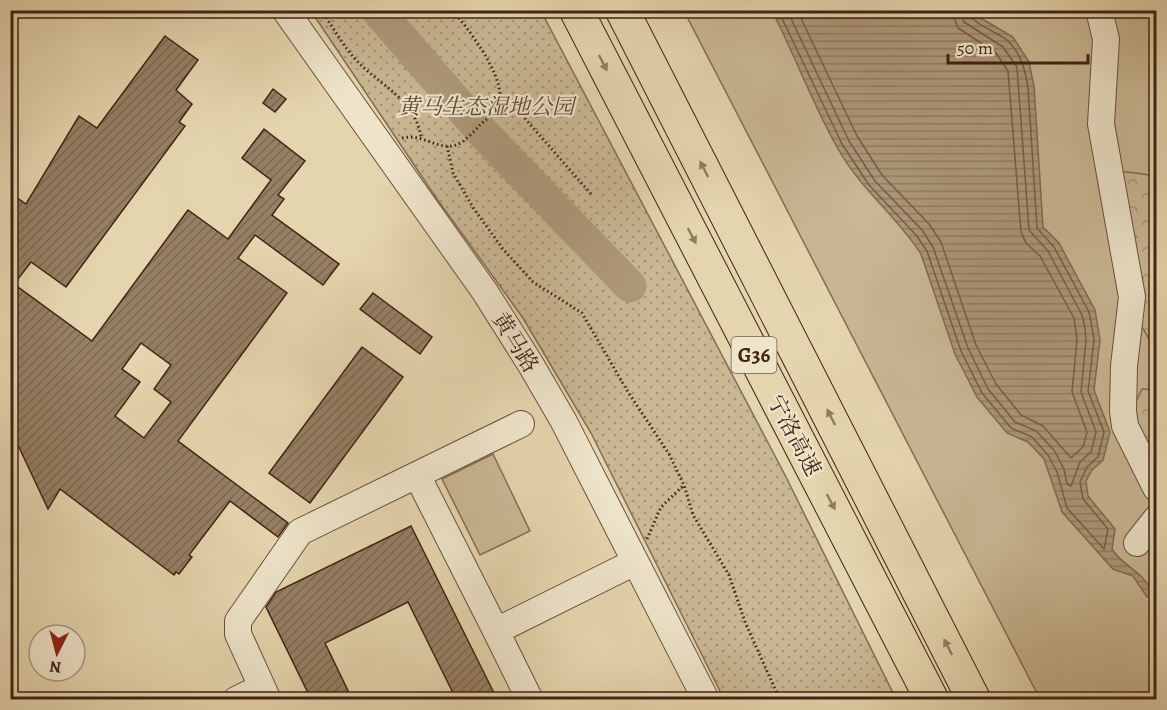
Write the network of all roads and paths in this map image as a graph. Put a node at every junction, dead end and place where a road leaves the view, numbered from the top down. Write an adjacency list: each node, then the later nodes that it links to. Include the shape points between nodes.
1 (285, 10): 10 (street, 黄马路)
2 (321, 10): 8 (path, via 354,58 411,109 419,122)
3 (452, 10): 7 (path, via 498,81)
4 (576, 10): 25 (highway, 宁洛高速 / G36, one-way to 25)
5 (622, 10): 26 (highway, 宁洛高速 / G36, one-way to 5)
6 (1099, 10): 15 (street, via 1106,39 1101,124 1131,285 1131,320 1141,336 1143,349 1139,381 1123,411 1125,426)
7 (500, 100): 9 (path, via 495,111 465,139); 11 (path, via 513,106)
8 (421, 137): 9 (path); 10 (path, via 397,140)
9 (447, 146): 14 (path, via 453,172 503,249 533,282 582,313)
10 (382, 149): 18 (street, 黄马路, via 485,292 531,365)
11 (591, 194)
12 (521, 424): 13 (street)
13 (417, 475): 19 (street); 20 (street, via 300,532 240,615 237,628)
14 (684, 485): 18 (path, via 661,507 651,535); 24 (path, via 693,516 729,574 745,622)
15 (1156, 488)
16 (1156, 519): 17 (street)
17 (1137, 543)
18 (633, 557): 19 (street); 23 (street, 黄马路)
19 (496, 631): 22 (street)
20 (265, 693): 21 (street)
21 (236, 699)
22 (530, 699)
23 (706, 699)
24 (780, 699)
25 (932, 699)
26 (974, 699)

